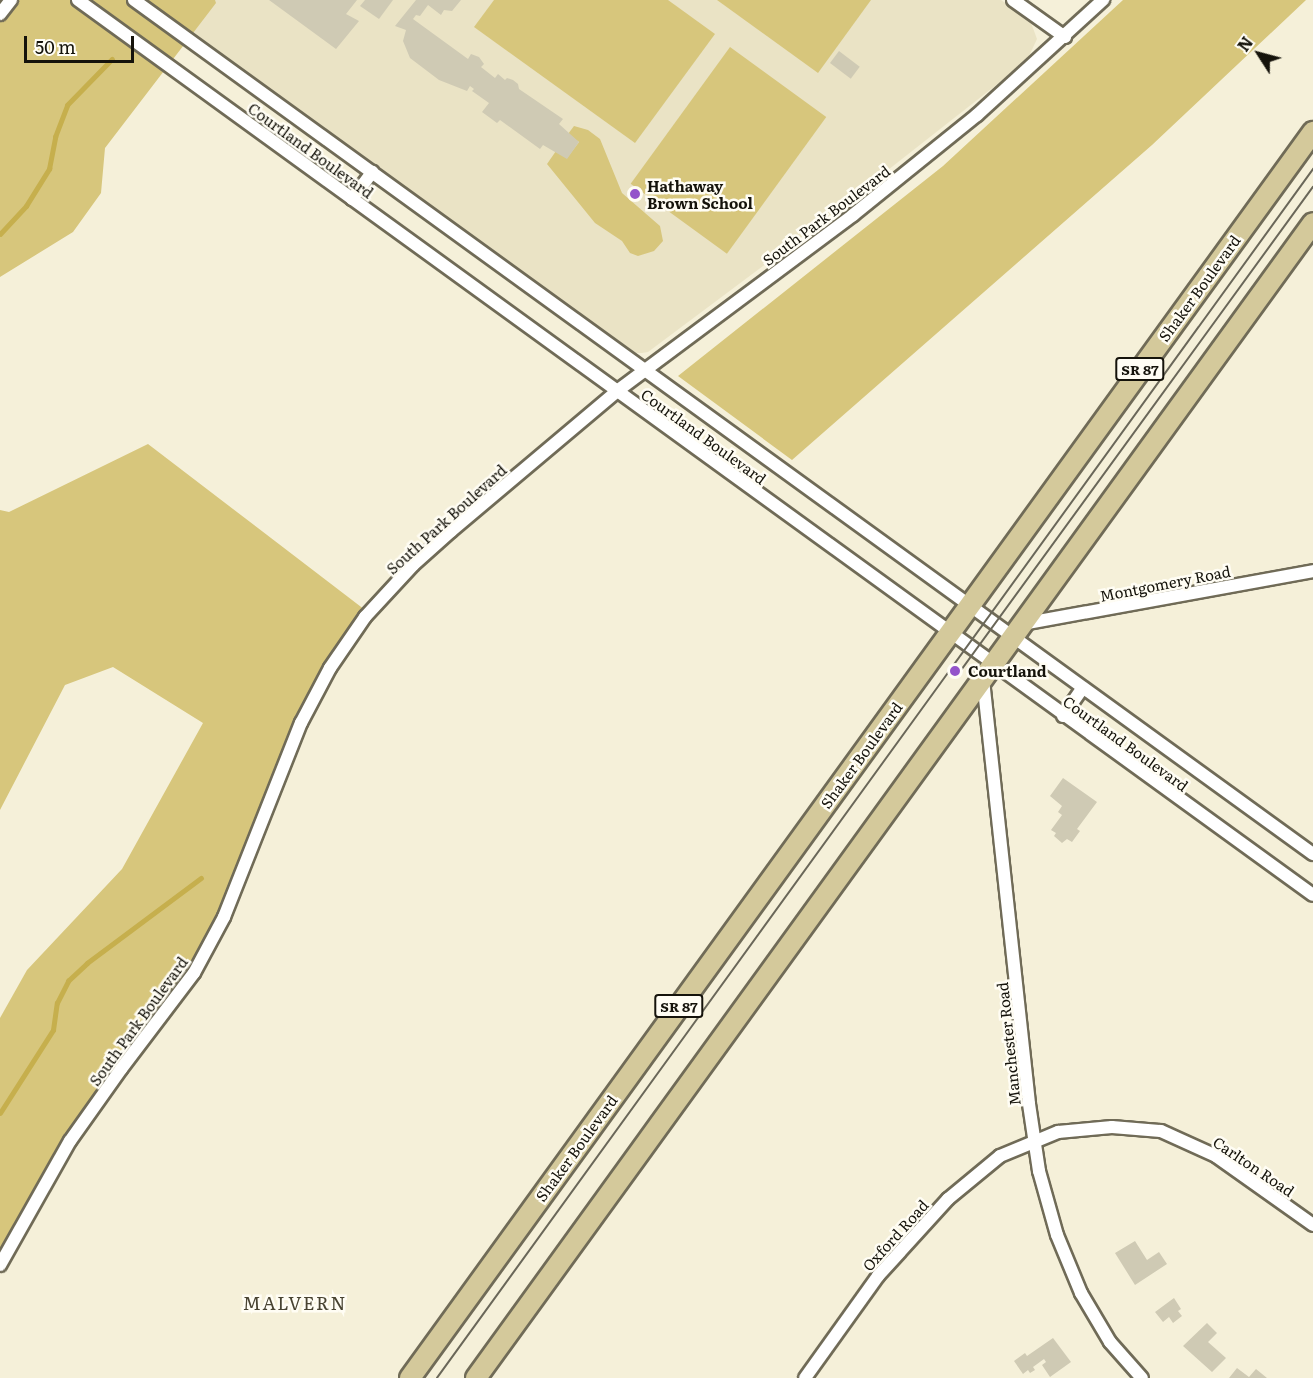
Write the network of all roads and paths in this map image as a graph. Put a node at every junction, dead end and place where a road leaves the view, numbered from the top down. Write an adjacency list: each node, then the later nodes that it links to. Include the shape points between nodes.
1 (11, 0): 6 (street)
2 (78, 0): 10 (street, Courtland Boulevard)
3 (134, 0): 9 (street, Courtland Boulevard)
4 (1013, 0): 7 (street)
5 (1104, 0): 7 (street, South Park Boulevard)
6 (0, 14)
7 (1065, 37): 12 (street, South Park Boulevard, via 977,115 853,215)
8 (1313, 132): 15 (main road, Shaker Boulevard / SR 87)
9 (372, 172): 10 (street); 12 (street, Courtland Boulevard)
10 (352, 199): 13 (street, Courtland Boulevard)
11 (1313, 223): 16 (main road)
12 (644, 370): 13 (street, South Park Boulevard); 15 (street, Courtland Boulevard)
13 (617, 391): 17 (street, Courtland Boulevard); 25 (street, South Park Boulevard, via 413,565 365,617 330,668 301,723 224,917 194,973 70,1141)
14 (1313, 571): 16 (street, Montgomery Road)
15 (968, 606): 16 (street, Courtland Boulevard); 17 (main road, Shaker Boulevard / SR 87)
16 (1017, 631): 18 (main road); 19 (street, Courtland Boulevard)
17 (949, 633): 18 (street, Courtland Boulevard); 26 (main road, Shaker Boulevard / SR 87)
18 (988, 673): 20 (street, Courtland Boulevard); 23 (street, Manchester Road); 27 (main road)
19 (1082, 689): 20 (street); 21 (street, Courtland Boulevard)
20 (1063, 716): 22 (street, Courtland Boulevard)
21 (1313, 854)
22 (1313, 895)
23 (1035, 1140): 24 (street, Carlton Road, via 1058,1132 1092,1128 1161,1131 1216,1156); 28 (street, Oxford Road, via 1000,1156 981,1170 924,1222 854,1306); 29 (street, Manchester Road, via 1049,1209 1081,1293 1110,1342)
24 (1313, 1225)
25 (0, 1264)
26 (410, 1378)
27 (476, 1378)
28 (805, 1378)
29 (1142, 1378)

